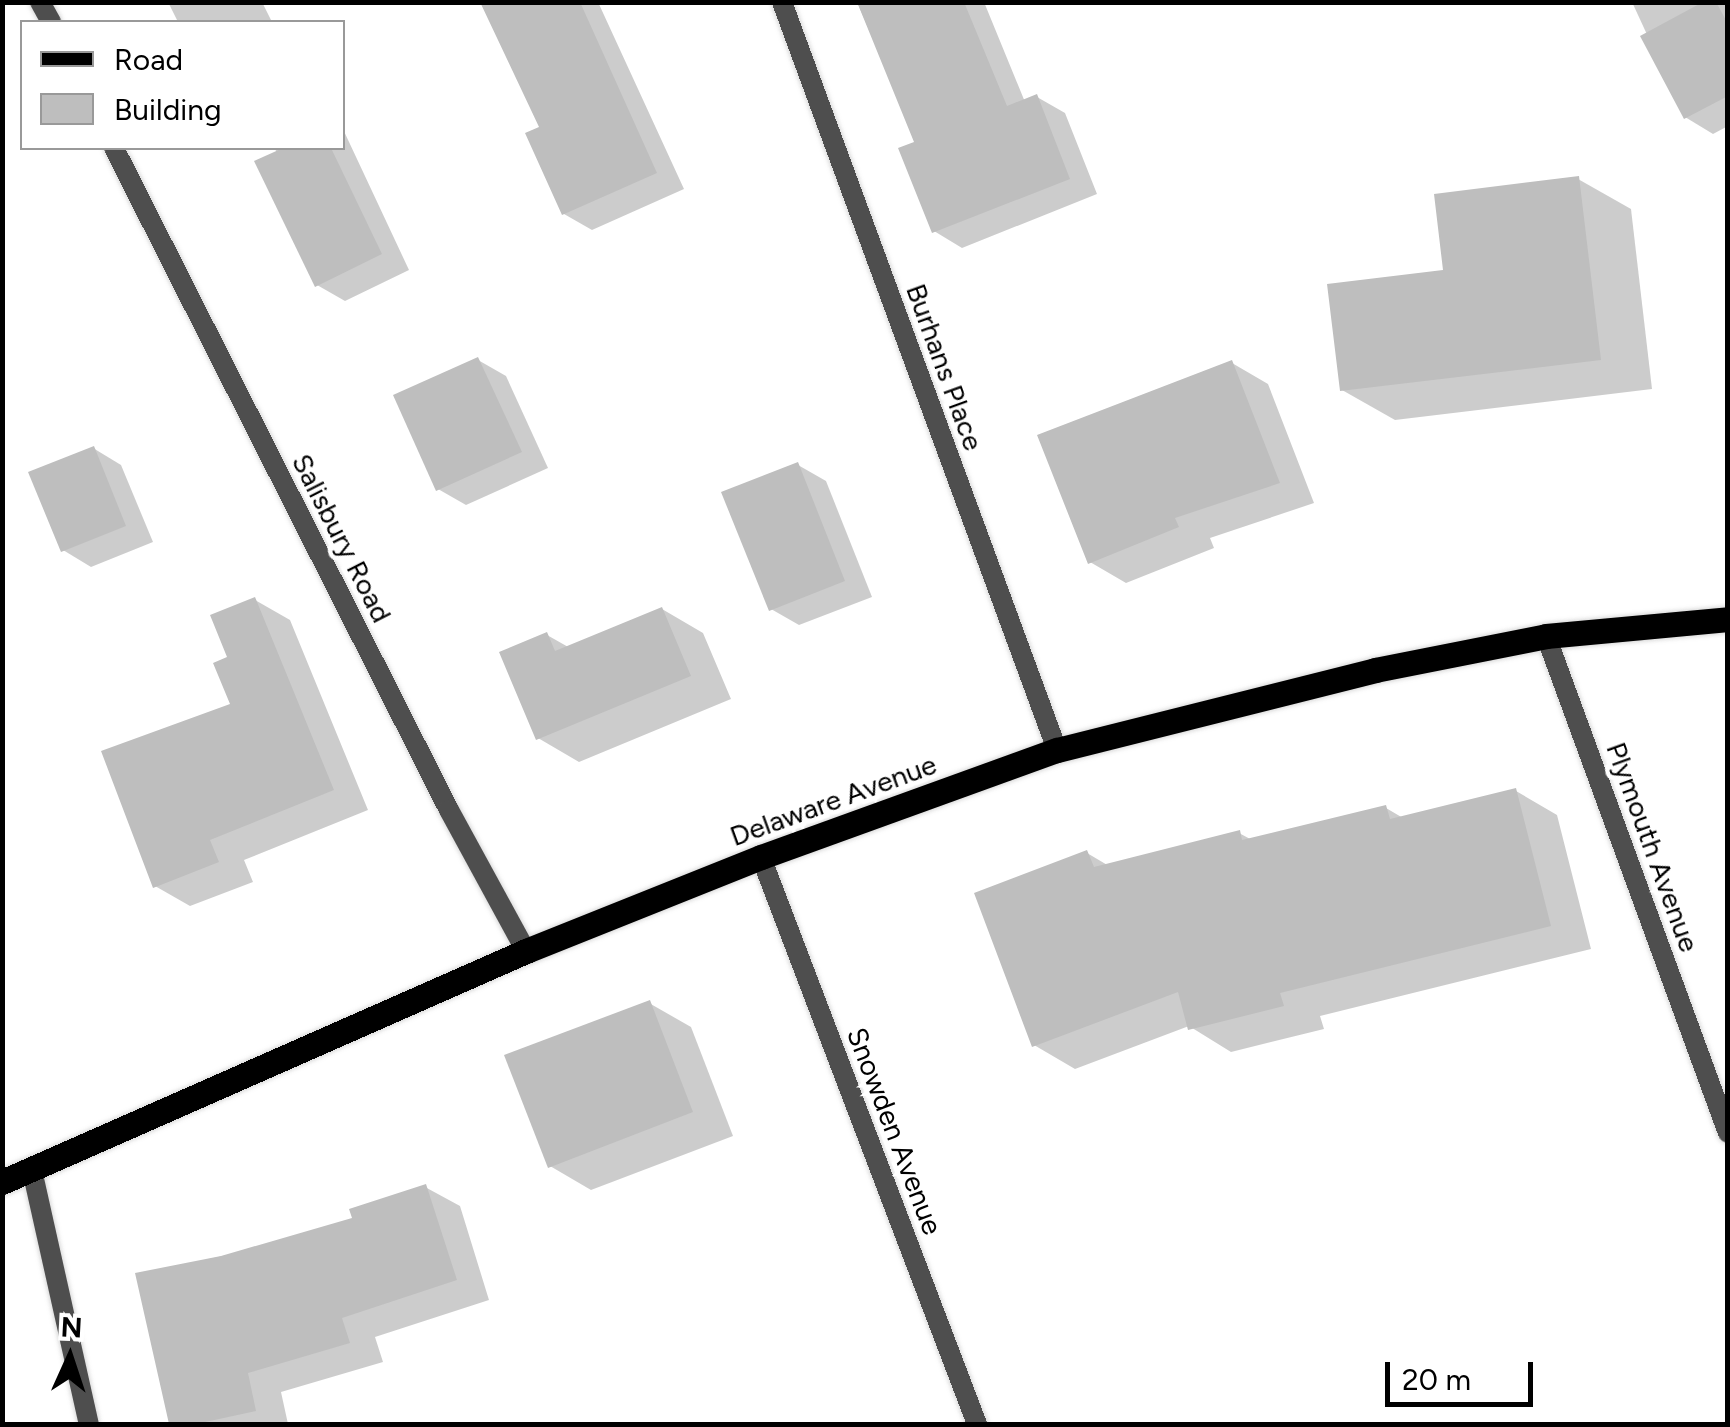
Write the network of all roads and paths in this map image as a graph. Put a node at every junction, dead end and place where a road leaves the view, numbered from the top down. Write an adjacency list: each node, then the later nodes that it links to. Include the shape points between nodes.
1 (782, 2): 5 (street, Burhans Place)
2 (115, 150): 7 (street, Salisbury Road)
3 (1728, 620): 4 (main road, Delaware Avenue)
4 (1546, 636): 5 (main road, Delaware Avenue, via 1374,670); 8 (street, Plymouth Avenue)
5 (1057, 750): 6 (main road, Delaware Avenue)
6 (761, 857): 7 (main road, Delaware Avenue); 12 (street, Snowden Avenue)
7 (526, 951): 9 (main road, Delaware Avenue)
8 (1728, 1133)
9 (32, 1170): 10 (main road, Delaware Avenue); 11 (street)
10 (2, 1182)
11 (89, 1424)
12 (977, 1424)

